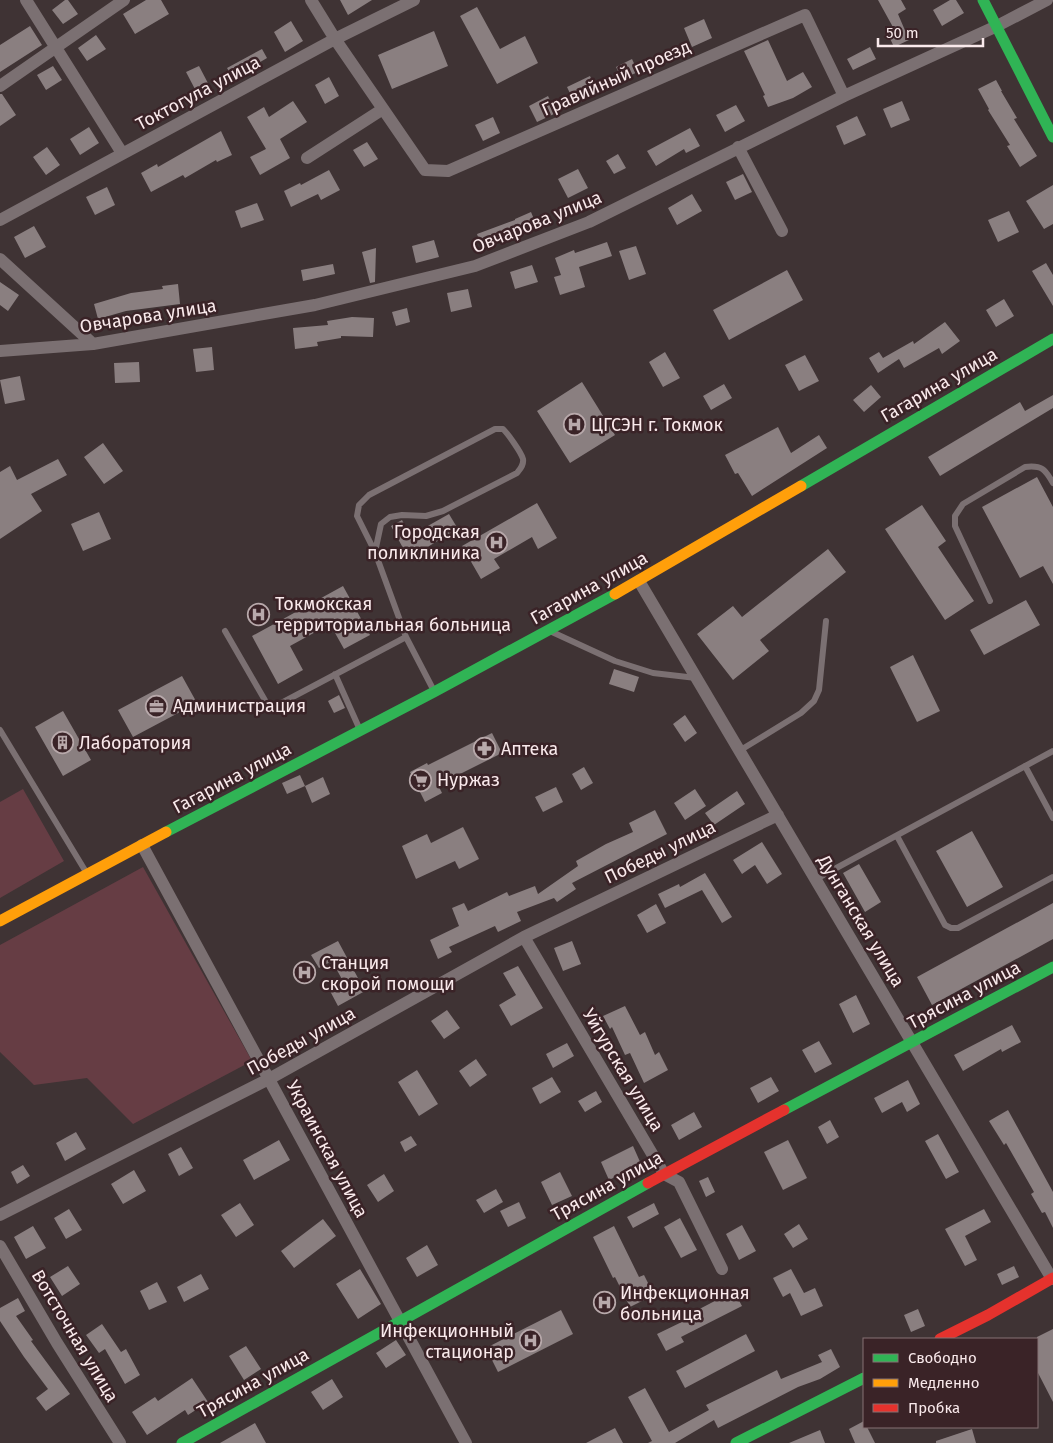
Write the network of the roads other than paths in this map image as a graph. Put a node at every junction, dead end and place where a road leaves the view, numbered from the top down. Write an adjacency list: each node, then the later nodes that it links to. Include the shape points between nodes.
1 (26, 0): 9 (street)
2 (124, 0): 9 (street)
3 (311, 0): 8 (street, Гравийный проезд)
4 (414, 0): 8 (street, Токтогула улица)
5 (983, 0): 7 (main road)
6 (1047, 0): 7 (street, Овчарова улица)
7 (997, 26): 11 (street, Овчарова улица); 13 (main road)
8 (335, 38): 12 (street, Гравийный проезд); 15 (street, Токтогула улица)
9 (55, 46): 10 (street); 15 (street)
10 (0, 86)
11 (844, 96): 12 (street, Гравийный проезд, via 805,15 448,171 426,170); 14 (street, Овчарова улица)
12 (383, 108): 16 (street)
13 (1053, 137)
14 (738, 147): 18 (street); 21 (street, Овчарова улица, via 589,222 475,266 315,305)
15 (122, 154): 17 (street, Токтогула улица)
16 (307, 158)
17 (0, 220)
18 (782, 231)
19 (0, 259): 21 (street)
20 (1053, 339): 25 (main road, Гагарина улица)
21 (93, 344): 22 (street, Овчарова улица)
22 (0, 351)
23 (1053, 483): 26 (lane, via 1046,470 1025,466 963,504 955,516 955,526)
24 (375, 552): 24 (lane, via 381,524 390,517 426,516 444,511 517,473 523,459 508,433 495,429 369,495 359,505 357,516); 30 (lane)
25 (639, 581): 28 (main road, Гагарина улица); 32 (street, Дунганская улица)
26 (990, 600)
27 (826, 621): 36 (lane, via 819,690 814,701 801,713)
28 (549, 630): 32 (lane, via 615,661 652,673); 33 (main road, Гагарина улица)
29 (225, 631): 31 (lane, via 270,709)
30 (406, 636): 31 (lane); 33 (lane)
31 (335, 674): 35 (lane)
32 (697, 678): 36 (street, Дунганская улица)
33 (434, 692): 35 (main road, Гагарина улица)
34 (0, 730): 43 (lane)
35 (360, 730): 42 (main road, Гагарина улица)
36 (740, 751): 39 (street, Дунганская улица)
37 (1053, 751): 38 (lane)
38 (1025, 766): 40 (lane); 41 (lane)
39 (778, 815): 45 (street, Дунганская улица); 47 (street, Победы улица)
40 (1053, 818)
41 (897, 836): 44 (lane, via 945,925 951,928 958,928); 45 (lane)
42 (142, 845): 43 (main road, Гагарина улица); 50 (street, Украинская улица)
43 (87, 873): 46 (main road, Гагарина улица)
44 (1053, 877)
45 (816, 879): 49 (street, Дунганская улица)
46 (0, 921)
47 (524, 938): 50 (street, Победы улица); 51 (street, Уйгурская улица)
48 (1053, 967): 49 (main road, Трясина улица)
49 (912, 1043): 51 (main road, Трясина улица); 55 (street, Дунганская улица)
50 (270, 1079): 52 (street, Победы улица); 56 (street, Украинская улица)
51 (664, 1174): 54 (street, Уйгурская улица, via 679,1182); 56 (main road, Трясина улица)
52 (0, 1215)
53 (0, 1246): 59 (street, Вотсточная улица)
54 (722, 1269)
55 (1052, 1278): 57 (main road)
56 (401, 1322): 60 (main road, Трясина улица); 61 (street, Украинская улица)
57 (942, 1338)
58 (863, 1379): 62 (main road)
59 (120, 1443)
60 (182, 1443)
61 (466, 1443)
62 (736, 1443)

